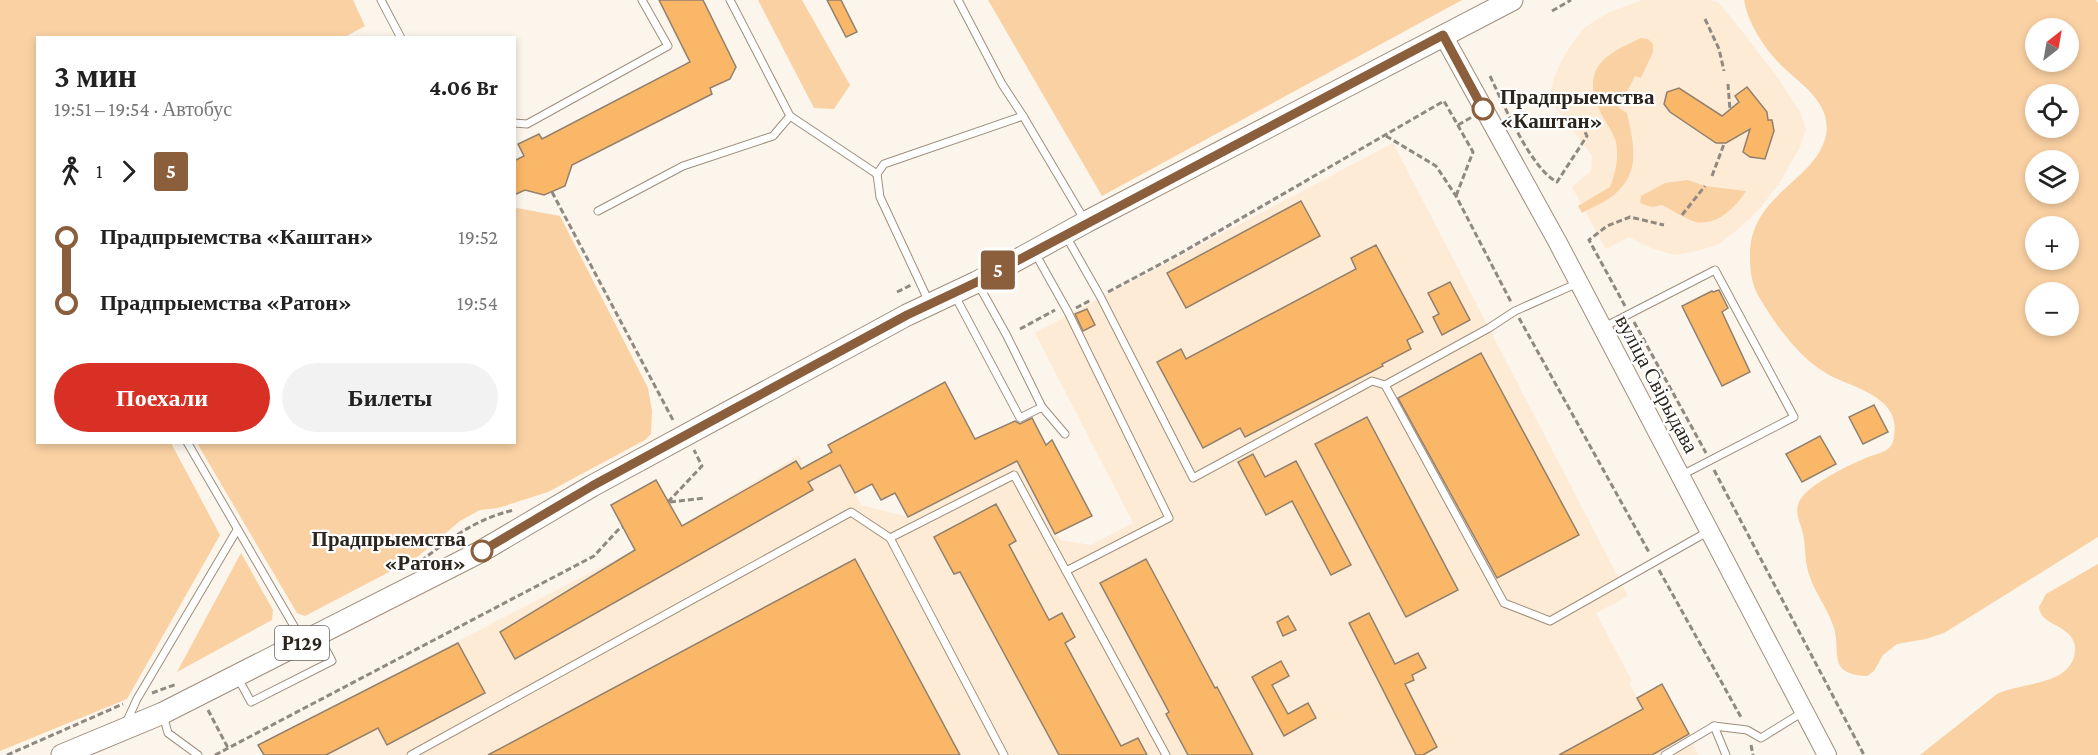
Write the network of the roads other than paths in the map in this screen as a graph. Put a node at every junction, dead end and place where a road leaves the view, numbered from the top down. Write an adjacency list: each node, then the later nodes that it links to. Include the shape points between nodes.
1 (381, 0): 7 (lane)
2 (642, 0): 10 (lane, via 668,46 527,124)
3 (730, 0): 8 (lane)
4 (958, 0): 9 (lane)
5 (1512, 0): 6 (main road, Р129)
6 (1443, 35): 13 (main road, Р129); 17 (main road, вуліца Свірыдава)
7 (400, 36)
8 (790, 116): 11 (lane); 12 (lane, via 773,136 683,166)
9 (1023, 116): 11 (lane, via 884,164); 13 (lane)
10 (516, 123)
11 (877, 174): 19 (lane, via 880,197)
12 (598, 211)
13 (1086, 222): 14 (main road, Р129)
14 (1065, 234): 15 (main road, Р129); 21 (lane, via 1193,478 1372,381)
15 (1034, 251): 16 (main road, Р129); 29 (lane, via 1169,518)
16 (977, 282): 18 (main road, Р129); 22 (lane)
17 (1578, 283): 20 (main road, вуліца Свірыдава); 21 (lane, via 1515,311)
18 (953, 293): 19 (main road, Р129); 22 (lane, via 1020,418)
19 (930, 304): 30 (main road, Р129, via 592,486 480,552)
20 (1602, 328): 25 (main road, вуліца Свірыдава); 25 (lane, via 1715,270 1794,417)
21 (1385, 385): 27 (lane, via 1504,603 1550,621)
22 (1042, 407): 23 (lane)
23 (1065, 434)
24 (188, 444): 26 (lane)
25 (1680, 476): 27 (main road, вуліца Свірыдава)
26 (237, 530): 30 (lane); 35 (lane)
27 (1709, 531): 32 (main road, вуліца Свірыдава)
28 (890, 538): 29 (lane, via 1014,475); 38 (lane, via 851,512); 39 (lane)
29 (1066, 572): 40 (lane)
30 (311, 638): 31 (main road, Р129); 31 (lane, via 332,661 251,702)
31 (237, 676): 33 (main road, Р129)
32 (1805, 711): 34 (lane, via 1761,738 1748,730); 43 (main road, вуліца Свірыдава)
33 (163, 713): 35 (main road, Р129); 37 (lane, via 168,733)
34 (1714, 726): 41 (lane); 42 (lane)
35 (122, 731): 36 (main road, Р129)
36 (62, 755)
37 (198, 755)
38 (411, 755)
39 (1004, 755)
40 (1166, 755)
41 (1665, 755)
42 (1726, 755)
43 (1827, 755)

